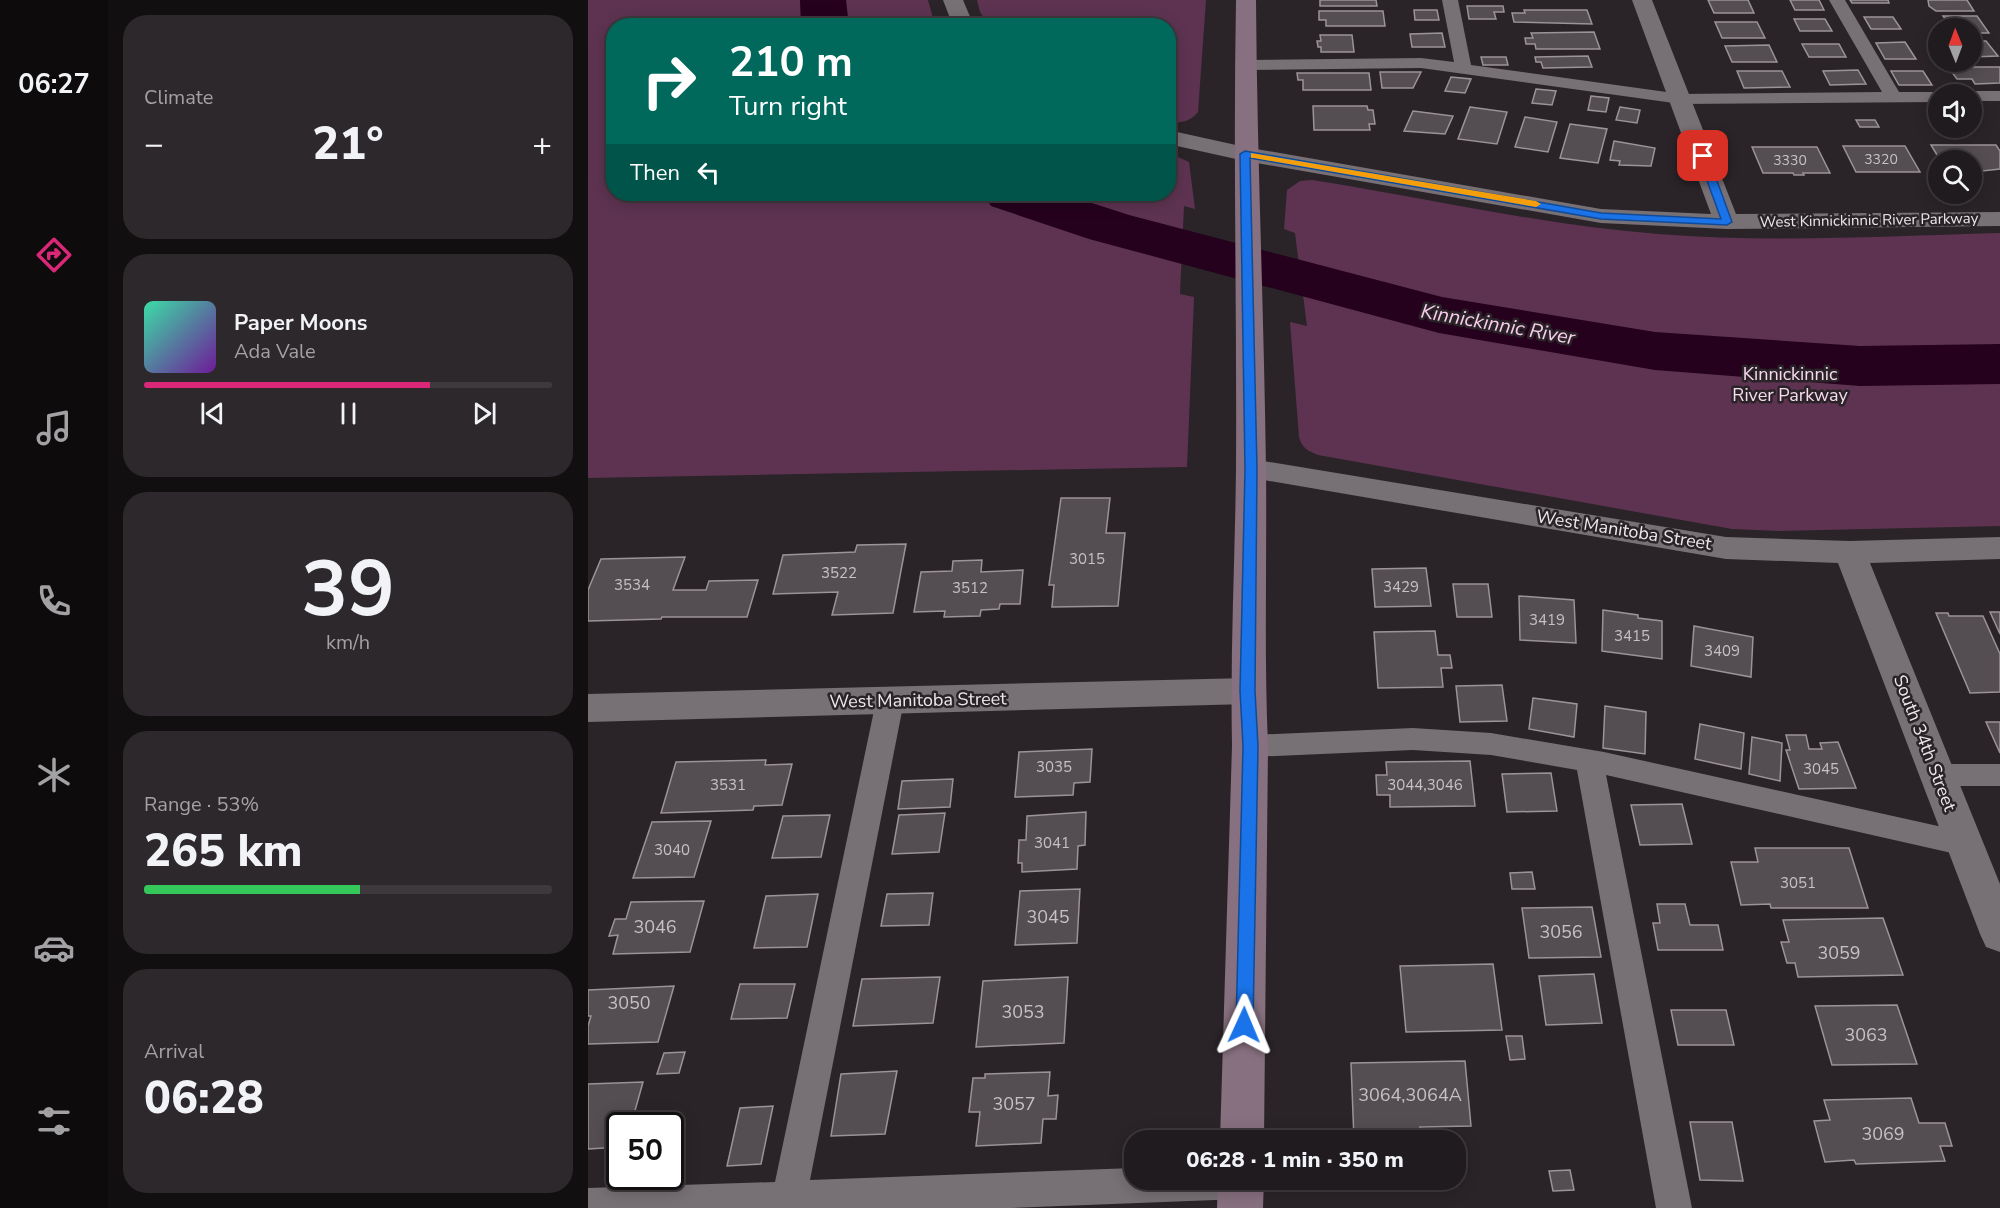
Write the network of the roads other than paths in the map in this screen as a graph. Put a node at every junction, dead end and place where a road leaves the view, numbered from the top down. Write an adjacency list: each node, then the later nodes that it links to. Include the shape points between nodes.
1 (953, 0): 6 (street)
2 (1246, 0): 7 (main road)
3 (1450, 0): 8 (lane)
4 (1642, 0): 13 (street)
5 (1837, 0): 12 (lane)
6 (959, 18)
7 (1245, 65): 8 (lane, via 1421,63); 15 (main road)
8 (1463, 69): 13 (lane)
9 (1982, 96): 10 (lane)
10 (2000, 96)
11 (1928, 97): 12 (lane)
12 (1894, 98): 13 (lane)
13 (1681, 99): 17 (street)
14 (1176, 139): 15 (street, West Kinnickinnic River Parkway)
15 (1245, 154): 17 (street, West Kinnickinnic River Parkway, via 1601,216); 18 (main road)
16 (2000, 219): 17 (street, West Kinnickinnic River Parkway)
17 (1727, 222)
18 (1251, 469): 20 (street, West Manitoba Street, via 1726,548); 21 (main road)
19 (2000, 548): 20 (street, West Manitoba Street)
20 (1850, 552): 26 (street, South 34th Street)
21 (1248, 691): 22 (street, West Manitoba Street); 24 (main road)
22 (890, 700): 23 (street, West Manitoba Street); 32 (lane)
23 (588, 708)
24 (1250, 746): 25 (lane, via 1413,739 1491,744); 30 (main road)
25 (1589, 760): 28 (lane); 34 (lane)
26 (1938, 775): 27 (lane); 28 (street, South 34th Street)
27 (2000, 775)
28 (1965, 844): 29 (street, South 34th Street)
29 (2000, 934)
30 (1242, 1130)
31 (1124, 1183): 32 (lane)
32 (789, 1199): 33 (lane)
33 (588, 1206)
34 (1674, 1208)

